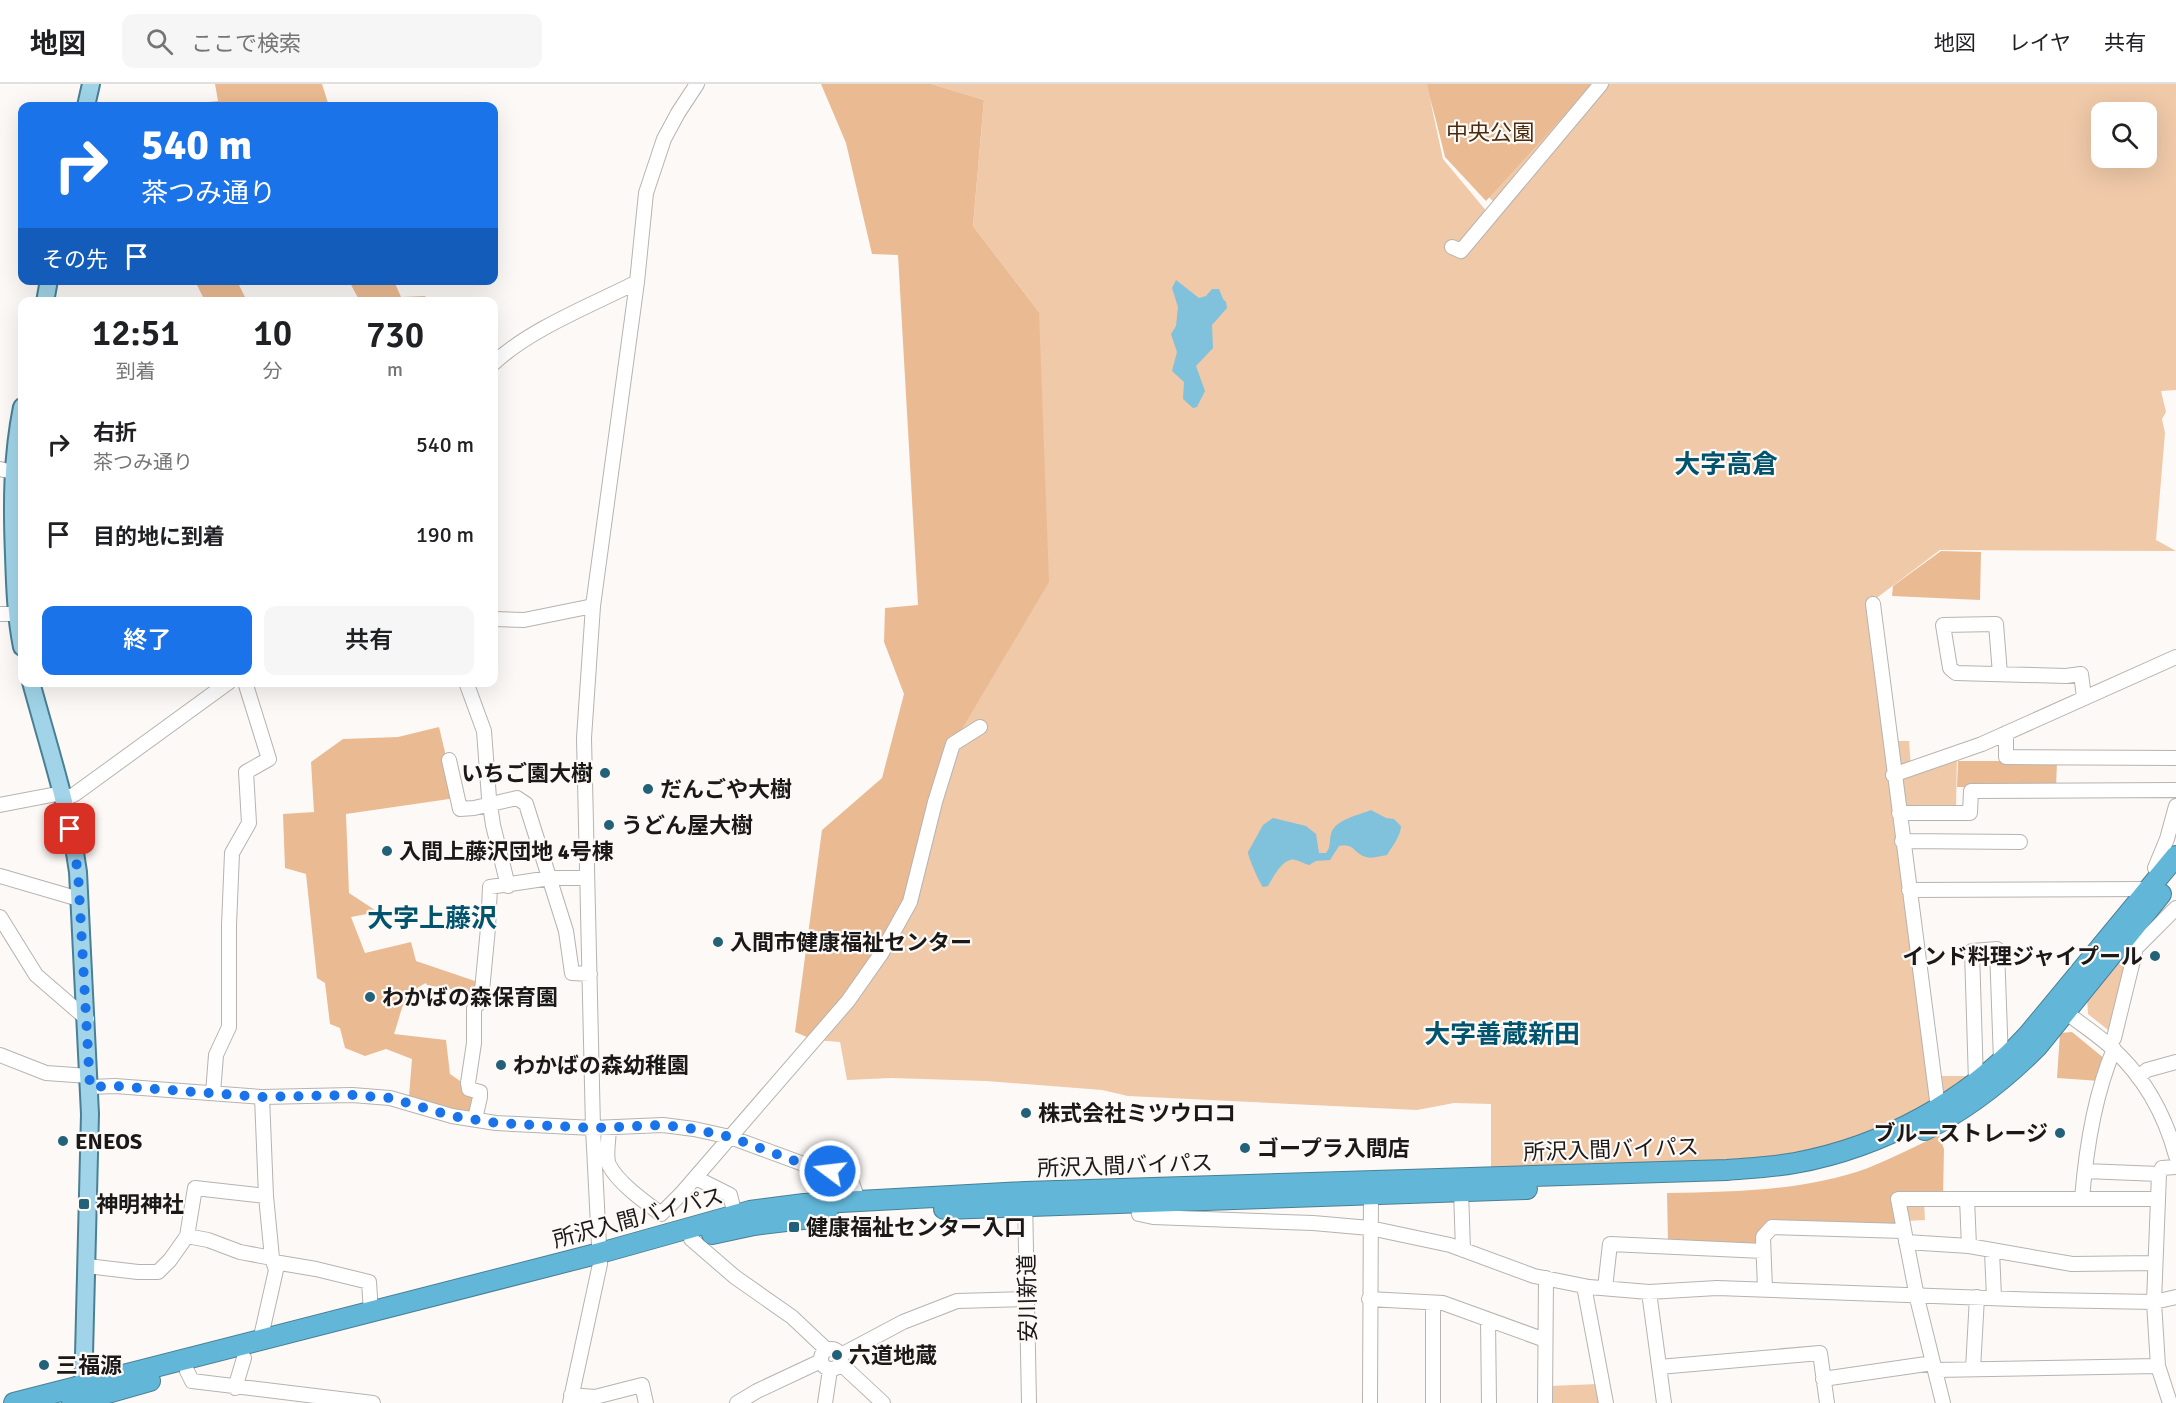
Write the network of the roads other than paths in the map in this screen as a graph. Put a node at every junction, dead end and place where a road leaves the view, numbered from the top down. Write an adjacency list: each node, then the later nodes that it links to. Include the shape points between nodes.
1 (91, 84): 4 (main road)
2 (697, 84): 6 (street, via 664,139 648,185)
3 (1601, 84): 5 (street, via 1461,251)
4 (87, 102)
5 (1452, 248)
6 (637, 282): 7 (street, via 538,332); 13 (street)
7 (498, 359)
8 (18, 430): 9 (main road)
9 (6, 470): 10 (main road)
10 (18, 568)
11 (18, 582): 14 (main road)
12 (1873, 604): 28 (street)
13 (592, 606): 15 (street, via 524,620); 43 (street, via 585,738)
14 (13, 613): 16 (main road)
15 (498, 619)
16 (18, 632)
17 (2176, 657): 23 (street)
18 (2001, 674): 18 (street, via 1956,674 1950,668 1943,626 1996,624); 23 (street, via 2081,674)
19 (32, 687): 30 (main road)
20 (222, 687): 30 (street, via 75,794)
21 (247, 687): 61 (street, via 269,759 246,772 249,823 231,853 230,1027 216,1055)
22 (468, 687): 31 (street, via 483,731)
23 (2084, 697): 25 (street)
24 (980, 727): 67 (street, via 953,744 910,902 881,954 848,1001)
25 (2006, 733): 26 (street, via 2006,757); 28 (street)
26 (2176, 758)
27 (449, 760): 31 (street, via 460,808)
28 (1893, 775): 34 (street)
29 (2176, 790): 34 (street, via 1971,791 1970,813)
30 (63, 797): 32 (street); 47 (main road, via 75,850)
31 (489, 804): 42 (street, via 517,798 526,804); 44 (street)
32 (0, 805)
33 (2176, 806): 39 (street)
34 (1899, 813): 35 (street)
35 (1902, 841): 37 (street); 46 (street)
36 (2176, 842): 39 (highway)
37 (2020, 843)
38 (2176, 856): 45 (highway)
39 (2155, 868): 45 (highway)
40 (0, 876): 47 (street)
41 (2176, 876): 50 (highway, 所沢入間バイパス)
42 (550, 878): 43 (street); 44 (street); 51 (street, via 566,931 572,973)
43 (587, 878): 51 (street)
44 (508, 886): 64 (street, via 490,887 481,1001 474,1008 468,1083 469,1089 480,1092)
45 (2144, 889): 46 (street); 52 (highway, 所沢入間バイパス, via 2094,953)
46 (1909, 891): 63 (street)
47 (79, 899): 53 (main road)
48 (2174, 901): 50 (highway, via 2150,921); 54 (street, via 2136,948)
49 (0, 917): 53 (street, via 36,975)
50 (2138, 923): 52 (highway, 所沢入間バイパス)
51 (590, 974): 65 (street)
52 (2060, 1007): 54 (street); 56 (highway, 所沢入間バイパス); 74 (highway, 所沢入間バイパス, via 2037,1047 1970,1104 1929,1129 1843,1164 1753,1180)
53 (87, 1019): 59 (main road)
54 (2111, 1047): 58 (street); 70 (street)
55 (0, 1055): 59 (street, via 46,1073)
56 (2001, 1061): 60 (highway, 所沢入間バイパス); 60 (street, via 1997,949 1972,951)
57 (2176, 1062): 58 (street, via 2147,1070)
58 (2138, 1077): 68 (street, via 2168,1128)
59 (90, 1081): 61 (street); 94 (main road)
60 (1976, 1082): 63 (highway, 所沢入間バイパス)
61 (213, 1092): 62 (street)
62 (262, 1097): 64 (street, via 390,1098); 75 (street)
63 (1938, 1107): 73 (highway, 所沢入間バイパス, via 1885,1137 1794,1164)
64 (475, 1119): 65 (street)
65 (593, 1128): 66 (street); 91 (street)
66 (609, 1128): 67 (street, via 663,1125); 72 (street, via 608,1164 661,1214)
67 (730, 1137): 72 (street); 80 (street, via 817,1169 843,1173 850,1177)
68 (2176, 1156)
69 (2176, 1167): 71 (street, via 2162,1168)
70 (2085, 1171): 71 (street); 78 (street)
71 (2159, 1174): 79 (street)
72 (696, 1178): 82 (street, via 730,1195)
73 (1371, 1187): 74 (highway, 所沢入間バイパス); 76 (highway, 所沢入間バイパス); 81 (highway, 所沢入間バイパス); 83 (street)
74 (1461, 1191): 88 (street)
75 (266, 1196): 84 (street, via 195,1188); 92 (street)
76 (1025, 1199): 80 (highway, 所沢入間バイパス); 81 (highway, 所沢入間バイパス); 86 (highway, 所沢入間バイパス, via 810,1217); 104 (street, 安川新道)
77 (1967, 1199): 78 (street); 85 (street, via 1898,1199); 87 (street)
78 (2082, 1199): 79 (street)
79 (2158, 1199): 93 (street)
80 (858, 1200): 82 (highway, 所沢入間バイパス)
81 (1137, 1203): 83 (street, via 1139,1214 1153,1217)
82 (735, 1215): 91 (highway, 所沢入間バイパス)
83 (1370, 1228): 88 (street); 105 (street)
84 (187, 1236): 92 (street); 94 (street, via 158,1272)
85 (1904, 1237): 87 (street); 89 (street, via 1772,1227 1763,1237); 100 (street)
86 (691, 1239): 91 (highway, 所沢入間バイパス); 113 (street, via 735,1277 792,1317)
87 (1969, 1246): 90 (street)
88 (1463, 1250): 95 (street)
89 (1763, 1251): 97 (street, via 1610,1244); 98 (street)
90 (1992, 1251): 93 (street, via 2072,1264); 103 (street)
91 (600, 1258): 108 (highway, 所沢入間バイパス); 112 (highway, 所沢入間バイパス); 125 (street)
92 (273, 1260): 108 (street, via 369,1282); 111 (street, via 276,1270)
93 (2155, 1263): 106 (street)
94 (87, 1266): 122 (main road)
95 (1546, 1278): 96 (street); 110 (street)
96 (1584, 1286): 97 (street); 137 (street)
97 (1605, 1288): 99 (street)
98 (1765, 1289): 99 (street); 100 (street)
99 (1649, 1292): 116 (street)
100 (1917, 1295): 101 (street); 114 (street)
101 (1977, 1297): 103 (street); 117 (street)
102 (2176, 1297): 106 (street)
103 (1995, 1298): 106 (street)
104 (1027, 1299): 113 (street, via 957,1301 903,1322); 132 (street, 安川新道)
105 (1369, 1299): 107 (street); 133 (street)
106 (2154, 1302): 115 (street)
107 (1433, 1303): 109 (street, via 1456,1306); 134 (street)
108 (371, 1312): 111 (highway, 所沢入間バイパス)
109 (1488, 1320): 110 (street); 135 (street)
110 (1545, 1340): 136 (street)
111 (260, 1341): 122 (highway, 所沢入間バイパス)
112 (244, 1358): 118 (highway, 所沢入間バイパス); 120 (street)
113 (832, 1360): 129 (street); 130 (street); 131 (street)
114 (1934, 1366): 117 (street); 119 (street); 140 (street)
115 (2158, 1366): 117 (street); 124 (street)
116 (1659, 1367): 119 (street, via 1820,1353); 138 (street)
117 (1974, 1369)
118 (188, 1371): 120 (street, via 192,1382); 121 (highway, 所沢入間バイパス)
119 (1823, 1379): 139 (street)
120 (236, 1388): 123 (street)
121 (122, 1396): 122 (highway, 所沢入間バイパス)
122 (80, 1398): 126 (highway, 所沢入間バイパス)
123 (276, 1398): 127 (street)
124 (2172, 1398)
125 (571, 1399): 128 (street, via 642,1385)
126 (14, 1403)
127 (372, 1403)
128 (645, 1403)
129 (737, 1403)
130 (825, 1403)
131 (883, 1403)
132 (1029, 1403)
133 (1370, 1403)
134 (1433, 1403)
135 (1489, 1403)
136 (1545, 1403)
137 (1606, 1403)
138 (1664, 1403)
139 (1827, 1403)
140 (1943, 1403)

